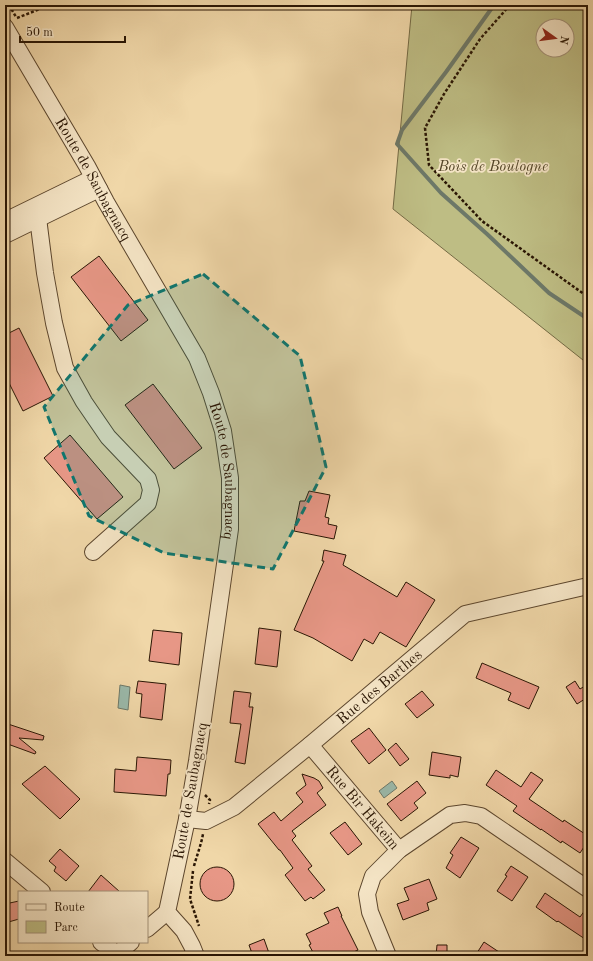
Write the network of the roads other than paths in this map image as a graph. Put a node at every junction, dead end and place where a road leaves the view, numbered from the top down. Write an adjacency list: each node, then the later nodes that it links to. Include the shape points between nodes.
1 (11, 22): 2 (street, Route de Saubagnacq)
2 (96, 184): 3 (street); 4 (street); 9 (street, Route de Saubagnacq, via 197,358 223,431 230,478 230,529)
3 (38, 218): 5 (street); 6 (street, via 45,274 65,368 100,426 148,478 151,490 148,503)
4 (5, 221)
5 (5, 234)
6 (94, 552)
7 (588, 586): 8 (street, Rue des Barthes, via 465,614)
8 (310, 745): 9 (street, Rue des Barthes, via 234,807 206,821); 10 (street, Rue Bir Hakeim)
9 (187, 819): 14 (street, Route de Saubagnacq)
10 (399, 850): 12 (street, via 450,815 465,813 481,816); 20 (street, Rue Bir Hakeim, via 373,876 368,894 370,912)
11 (7, 865): 13 (street)
12 (588, 889)
13 (41, 891)
14 (167, 912): 15 (street); 19 (street, via 184,931)
15 (148, 928)
16 (102, 943): 18 (street)
17 (130, 943): 18 (street)
18 (116, 955)
19 (196, 956)
20 (388, 956)

